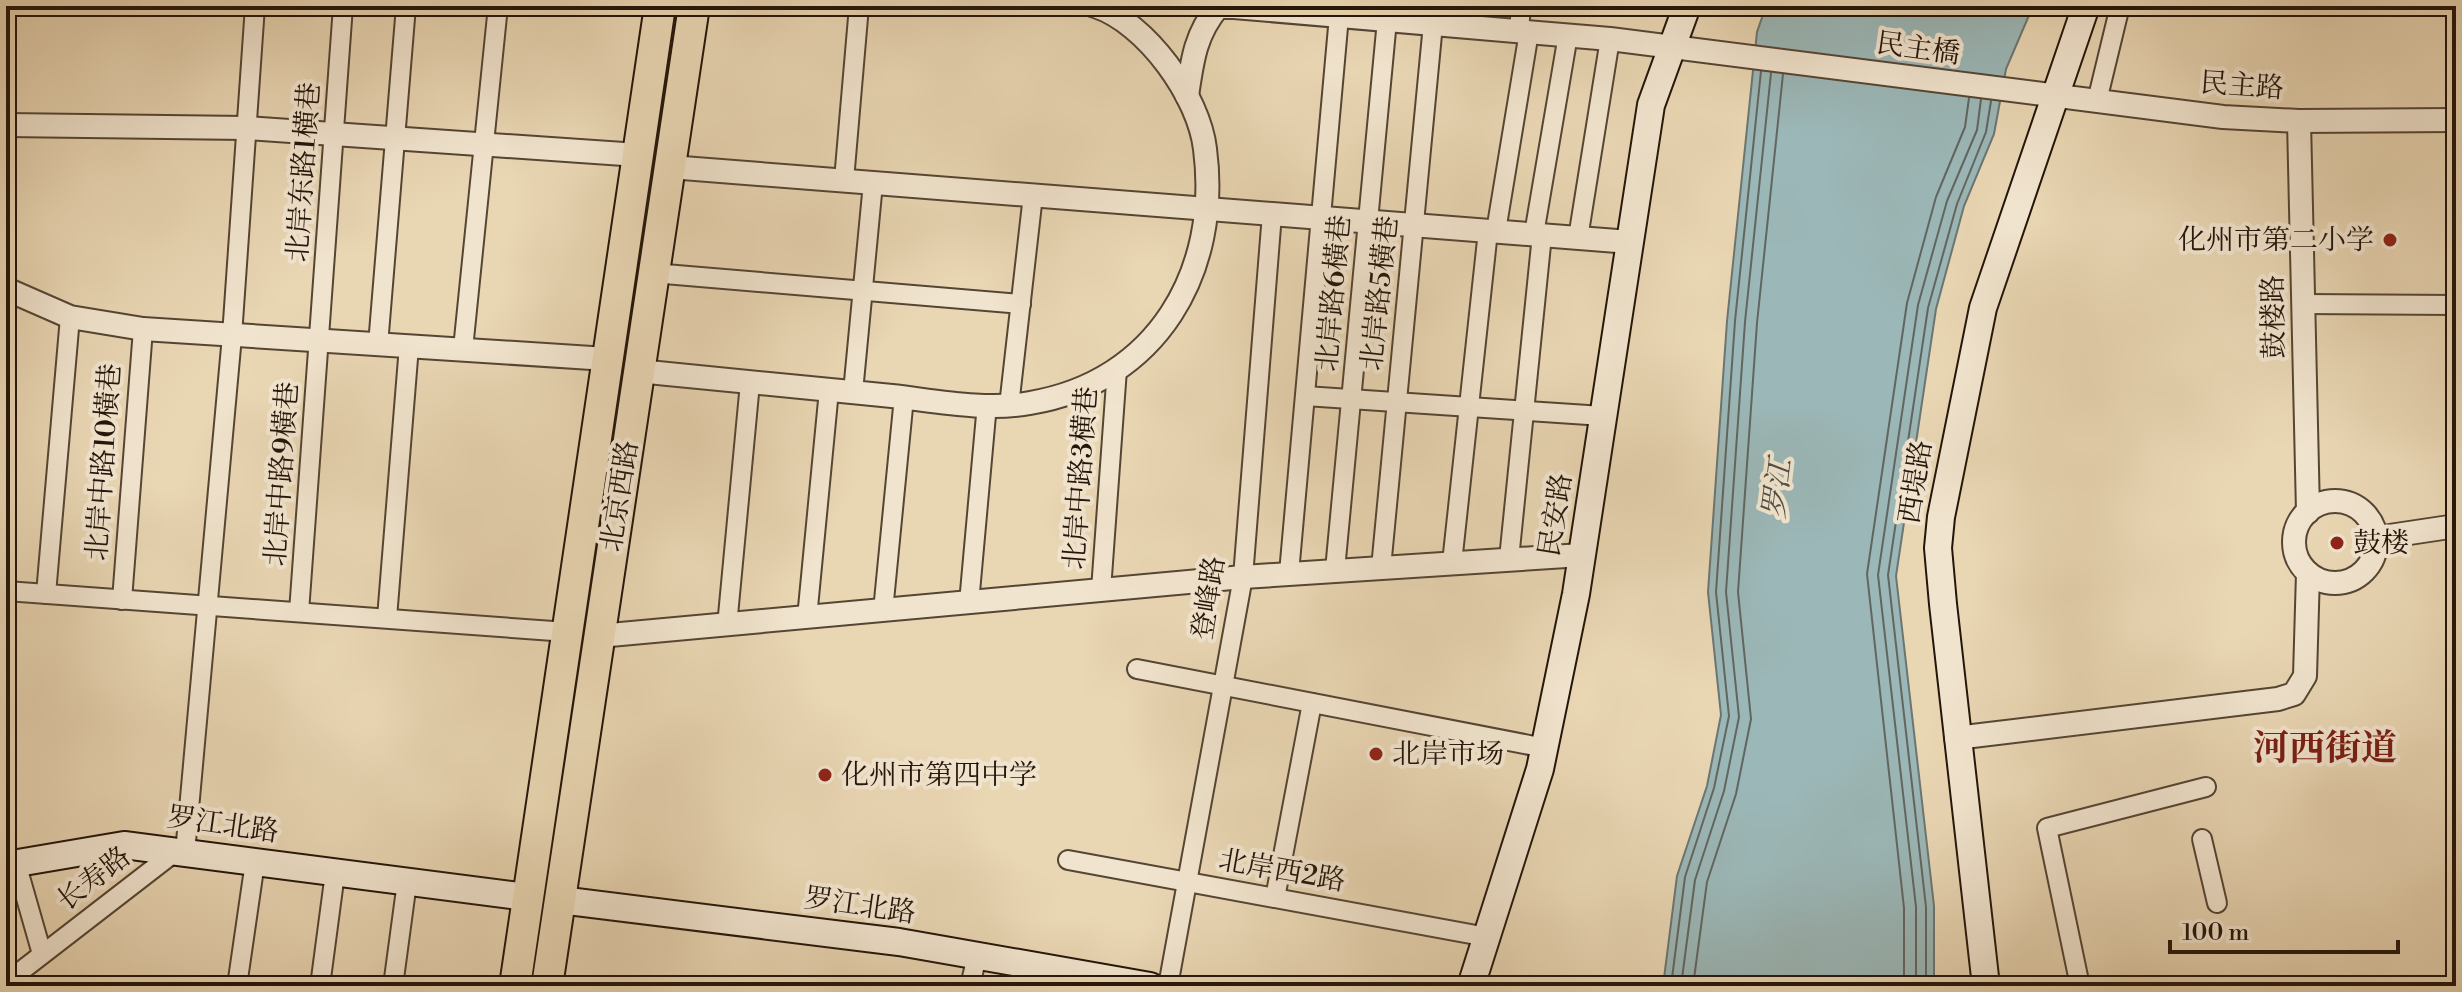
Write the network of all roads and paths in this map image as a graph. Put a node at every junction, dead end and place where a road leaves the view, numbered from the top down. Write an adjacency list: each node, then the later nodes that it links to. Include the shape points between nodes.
1 (255, 6): 29 (street)
2 (343, 6): 30 (street, 北岸东路1横巷)
3 (406, 6): 31 (street)
4 (498, 6): 32 (street)
5 (660, 6): 33 (highway, 北京西路)
6 (694, 6): 34 (highway, 北京西路)
7 (859, 6): 35 (street)
8 (1095, 6): 23 (street, via 1155,50)
9 (1521, 6): 18 (street)
10 (1687, 6): 21 (main road, 民安路)
11 (2086, 6): 24 (main road, 西堤路)
12 (2120, 6): 25 (street)
13 (1233, 7): 14 (street, 民主橋); 23 (street, via 1218,7 1204,23 1194,47)
14 (1271, 8): 15 (street, 民主橋)
15 (1354, 13): 17 (street, 民主橋); 40 (street)
16 (1440, 18): 17 (street, 民主橋); 18 (street, 民主橋); 42 (street, 北岸路5橫巷)
17 (1387, 20): 41 (street, 北岸路6橫巷)
18 (1524, 31): 19 (street, 民主橋); 43 (street)
19 (1568, 35): 20 (street, 民主橋); 44 (street)
20 (1610, 39): 21 (street, 民主橋); 45 (street)
21 (1674, 47): 22 (street, 民主橋); 46 (main road, 民安路, via 1651,105)
22 (2025, 94): 24 (street, 民主路)
23 (1187, 96): 38 (street, via 1204,136)
24 (2054, 98): 25 (street, 民主路); 101 (main road, 西堤路, via 1983,308 1946,486 1938,548)
25 (2097, 101): 27 (street, 民主路)
26 (2456, 120): 27 (street, 民主路)
27 (2299, 121): 51 (street, 鼓楼路)
28 (6, 125): 29 (street)
29 (246, 128): 30 (street); 55 (street)
30 (335, 134): 31 (street); 56 (street, 北岸东路1横巷)
31 (394, 138): 32 (street); 57 (street)
32 (485, 145): 33 (street); 59 (street)
33 (638, 155): 60 (highway, 北京西路)
34 (670, 167): 35 (street); 47 (highway, 北京西路)
35 (844, 180): 36 (street)
36 (873, 183): 37 (street); 49 (street)
37 (1033, 195): 38 (street); 50 (street)
38 (1206, 209): 39 (street); 61 (street, via 1189,285 1154,339)
39 (1272, 214): 40 (street); 84 (street, 登峰路)
40 (1321, 218): 41 (street); 66 (street)
41 (1369, 222): 42 (street); 68 (street, 北岸路6橫巷)
42 (1415, 225): 43 (street); 69 (street, 北岸路5橫巷)
43 (1492, 231): 44 (street); 71 (street)
44 (1538, 235): 45 (street); 72 (street)
45 (1578, 238): 46 (street)
46 (1630, 242): 73 (main road, 民安路)
47 (653, 273): 49 (street); 62 (highway, 北京西路)
48 (6, 289): 53 (street)
49 (863, 290): 50 (street); 65 (street)
50 (1021, 304): 70 (street)
51 (2303, 304): 52 (street); 74 (street, 鼓楼路)
52 (2456, 305)
53 (70, 317): 54 (street); 87 (street)
54 (143, 329): 55 (street); 88 (street, 北岸中路10橫巷)
55 (232, 336): 56 (street); 90 (street)
56 (320, 341): 57 (street); 92 (street, 北岸中路9橫巷)
57 (378, 345): 58 (street)
58 (409, 346): 59 (street); 93 (street)
59 (463, 349): 60 (street)
60 (607, 359): 96 (highway, 北京西路)
61 (1117, 369): 70 (street, via 1075,390); 85 (street, 北岸中路3横巷)
62 (639, 371): 63 (street); 97 (highway, 北京西路)
63 (750, 383): 64 (street); 95 (street)
64 (829, 390): 65 (street); 94 (street)
65 (853, 392): 67 (street)
66 (1305, 396): 68 (street); 82 (street)
67 (904, 397): 70 (street); 91 (street)
68 (1352, 399): 69 (street); 81 (street, 北岸路6橫巷)
69 (1397, 402): 71 (street); 80 (street, 北岸路5橫巷)
70 (998, 405): 89 (street)
71 (1469, 407): 72 (street); 79 (street)
72 (1524, 411): 73 (street); 78 (street)
73 (1603, 416): 77 (main road, 民安路)
74 (2308, 512): 76 (street, via 2330,501 2355,506 2366,515); 83 (street, via 2294,539)
75 (2456, 526): 76 (street)
76 (2376, 538): 83 (street, via 2372,560 2355,578 2331,583)
77 (1582, 555): 78 (street); 102 (main road, 民安路)
78 (1509, 559): 79 (street)
79 (1452, 563): 80 (street)
80 (1381, 568): 81 (street)
81 (1335, 570): 82 (street)
82 (1289, 573): 84 (street)
83 (2308, 573): 101 (street, via 2305,676 2294,694)
84 (1243, 577): 85 (street); 99 (street, 登峰路)
85 (1101, 590): 89 (street)
86 (6, 591): 87 (street)
87 (46, 594): 88 (street)
88 (122, 600): 90 (street)
89 (969, 603): 91 (street)
90 (208, 606): 92 (street); 105 (street)
91 (883, 611): 94 (street)
92 (299, 612): 93 (street)
93 (387, 618): 96 (street)
94 (807, 618): 95 (street)
95 (727, 626): 97 (street)
96 (567, 632): 112 (highway, 北京西路)
97 (599, 636): 114 (highway, 北京西路)
98 (1137, 669): 99 (street)
99 (1223, 685): 100 (street); 111 (street, 登峰路)
100 (1312, 703): 102 (street); 113 (street)
101 (1956, 738): 131 (main road, 西堤路)
102 (1545, 748): 116 (main road, 民安路)
103 (2206, 787): 132 (street, via 2047,828)
104 (2202, 839): 115 (street)
105 (180, 852): 107 (main road, 罗江北路); 108 (main road, 罗江北路, via 113,844); 117 (street, 长寿路)
106 (1068, 860): 111 (street, 北岸西2路)
107 (255, 862): 109 (main road, 罗江北路); 122 (street)
108 (11, 864): 117 (street)
109 (335, 873): 110 (main road, 罗江北路); 123 (street)
110 (407, 882): 112 (main road, 罗江北路); 124 (street)
111 (1186, 882): 113 (street, 北岸西2路); 129 (street, 登峰路)
112 (527, 897): 125 (highway, 北京西路)
113 (1275, 898): 116 (street, 北岸西2路)
114 (560, 900): 118 (main road, 罗江北路); 126 (highway, 北京西路)
115 (2217, 903)
116 (1487, 937): 130 (main road, 民安路)
117 (42, 954): 119 (street, 长寿路, via 21,971)
118 (977, 956): 120 (main road, 罗江北路); 127 (street)
119 (6, 975)
120 (1035, 976): 121 (main road, 罗江北路)
121 (1099, 981): 128 (main road, 罗江北路)
122 (237, 986)
123 (320, 986)
124 (393, 986)
125 (515, 986)
126 (547, 986)
127 (970, 986)
128 (1150, 986)
129 (1168, 986)
130 (1471, 986)
131 (1986, 986)
132 (2080, 986)

